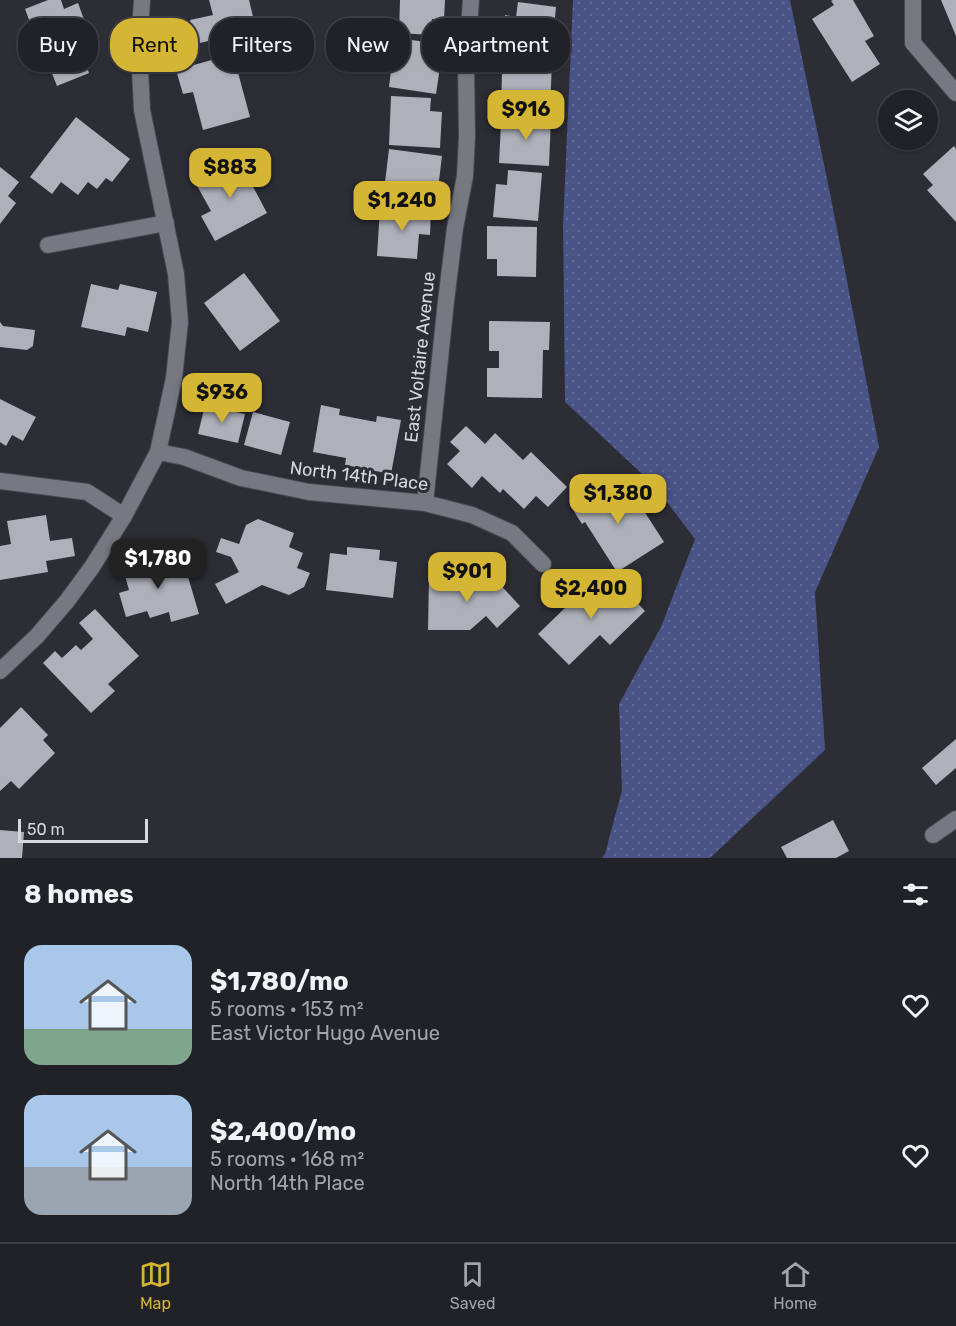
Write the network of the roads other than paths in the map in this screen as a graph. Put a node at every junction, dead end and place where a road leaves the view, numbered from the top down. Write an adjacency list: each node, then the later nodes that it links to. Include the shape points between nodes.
1 (142, 0): 5 (street, via 142,110)
2 (471, 0): 9 (street, East Voltaire Avenue, via 465,176 446,301)
3 (913, 0): 4 (street, via 913,43)
4 (956, 93)
5 (166, 223): 6 (street); 7 (street, via 180,322 174,378)
6 (48, 244)
7 (158, 452): 9 (street, North 14th Place, via 184,457 241,478 309,492); 10 (street)
8 (0, 481): 10 (street, via 87,492)
9 (425, 503): 11 (street, North 14th Place, via 472,515 512,533)
10 (124, 516): 12 (street, via 67,601)
11 (543, 564)
12 (0, 671)
13 (956, 819): 14 (street)
14 (933, 835)

